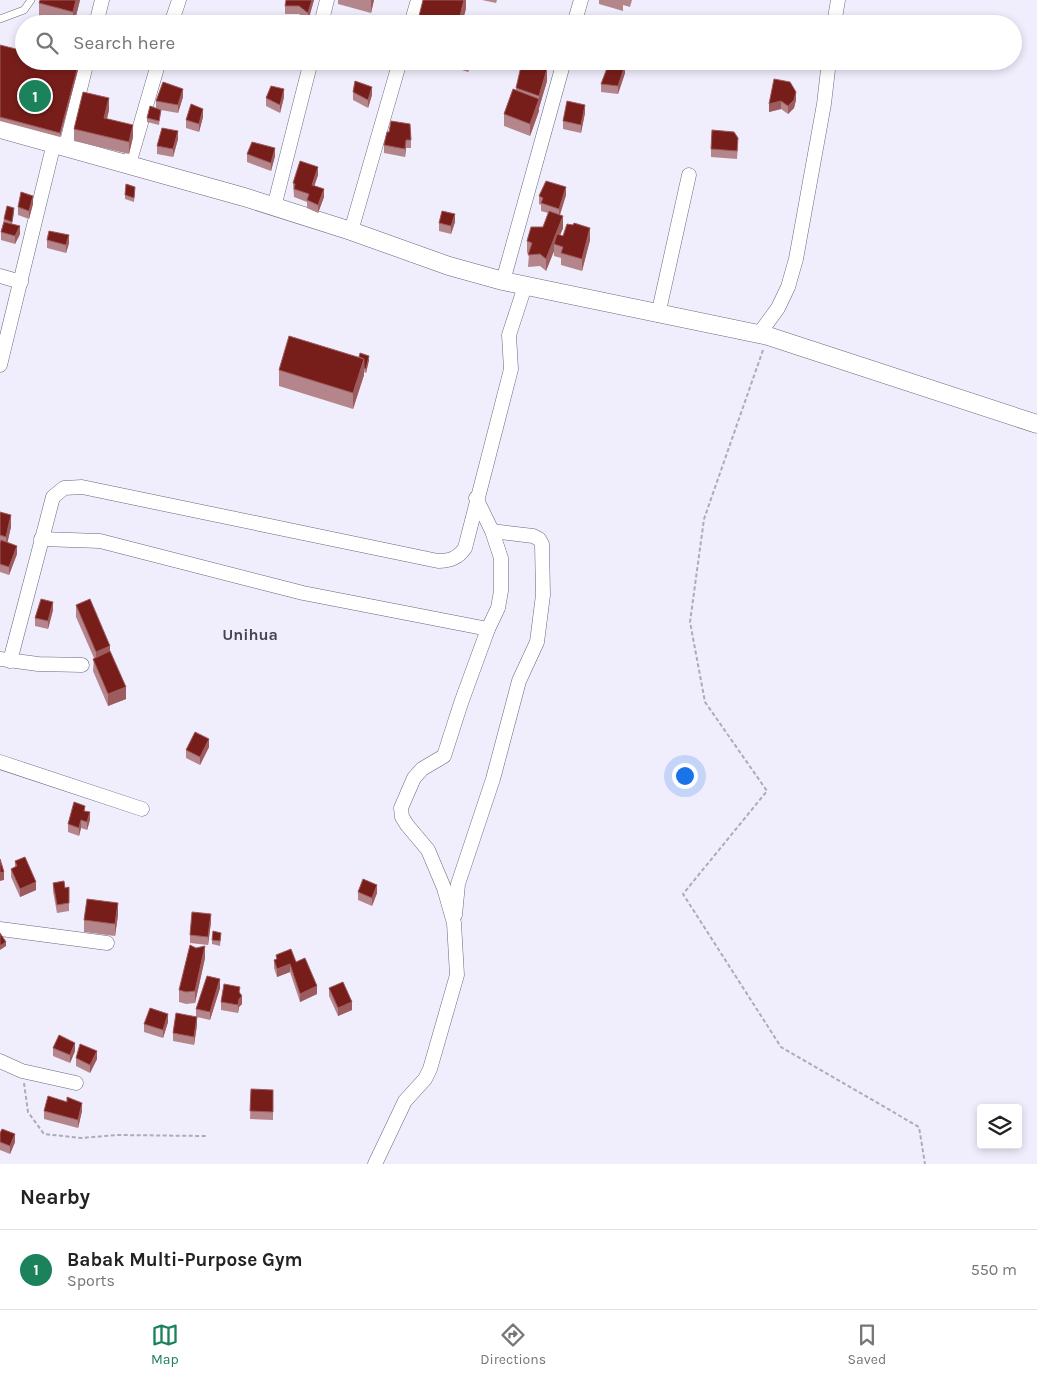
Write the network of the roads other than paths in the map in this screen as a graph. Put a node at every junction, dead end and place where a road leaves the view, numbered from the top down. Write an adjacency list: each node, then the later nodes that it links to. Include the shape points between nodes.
1 (30, 0): 14 (lane, via 24,10)
2 (102, 0): 8 (street)
3 (179, 0): 9 (street)
4 (327, 0): 10 (street)
5 (418, 0): 11 (street)
6 (580, 0): 12 (street)
7 (838, 0): 13 (street)
8 (98, 15)
9 (174, 15)
10 (323, 15)
11 (414, 15)
12 (576, 15)
13 (836, 15)
14 (0, 19)
15 (84, 70): 22 (street)
16 (156, 70): 23 (street)
17 (309, 70): 25 (street)
18 (397, 70): 26 (street)
19 (562, 70): 28 (street)
20 (828, 70): 32 (street, via 796,259 788,287)
21 (0, 129): 22 (street)
22 (60, 145): 23 (street); 29 (street)
23 (129, 164): 25 (street)
24 (689, 175): 31 (street)
25 (274, 207): 26 (street)
26 (351, 231): 28 (street, via 449,266)
27 (0, 276): 29 (street)
28 (503, 281): 30 (street)
29 (21, 282): 33 (street)
30 (526, 286): 31 (street); 35 (street, via 509,335 510,368)
31 (658, 315): 32 (street)
32 (763, 335): 34 (street)
33 (0, 365)
34 (1037, 424)
35 (476, 498): 36 (street); 37 (street, via 465,548 460,555 447,561 82,487 64,488 53,497)
36 (492, 530): 38 (street, via 501,558 502,575 498,608); 43 (street, via 533,536 542,544 541,619 537,642 517,687 496,770 458,884)
37 (41, 539): 38 (street, via 100,541 303,593); 39 (street)
38 (488, 629): 43 (street, via 444,756 422,769 414,778 402,808 402,817 428,850)
39 (5, 660): 40 (street)
40 (82, 665)
41 (0, 762): 42 (street)
42 (142, 809)
43 (454, 923): 48 (street, via 457,975 435,1057 425,1079 405,1101)
44 (0, 929): 45 (street)
45 (107, 943)
46 (0, 1061): 47 (street, via 22,1071)
47 (76, 1083)
48 (375, 1164)

